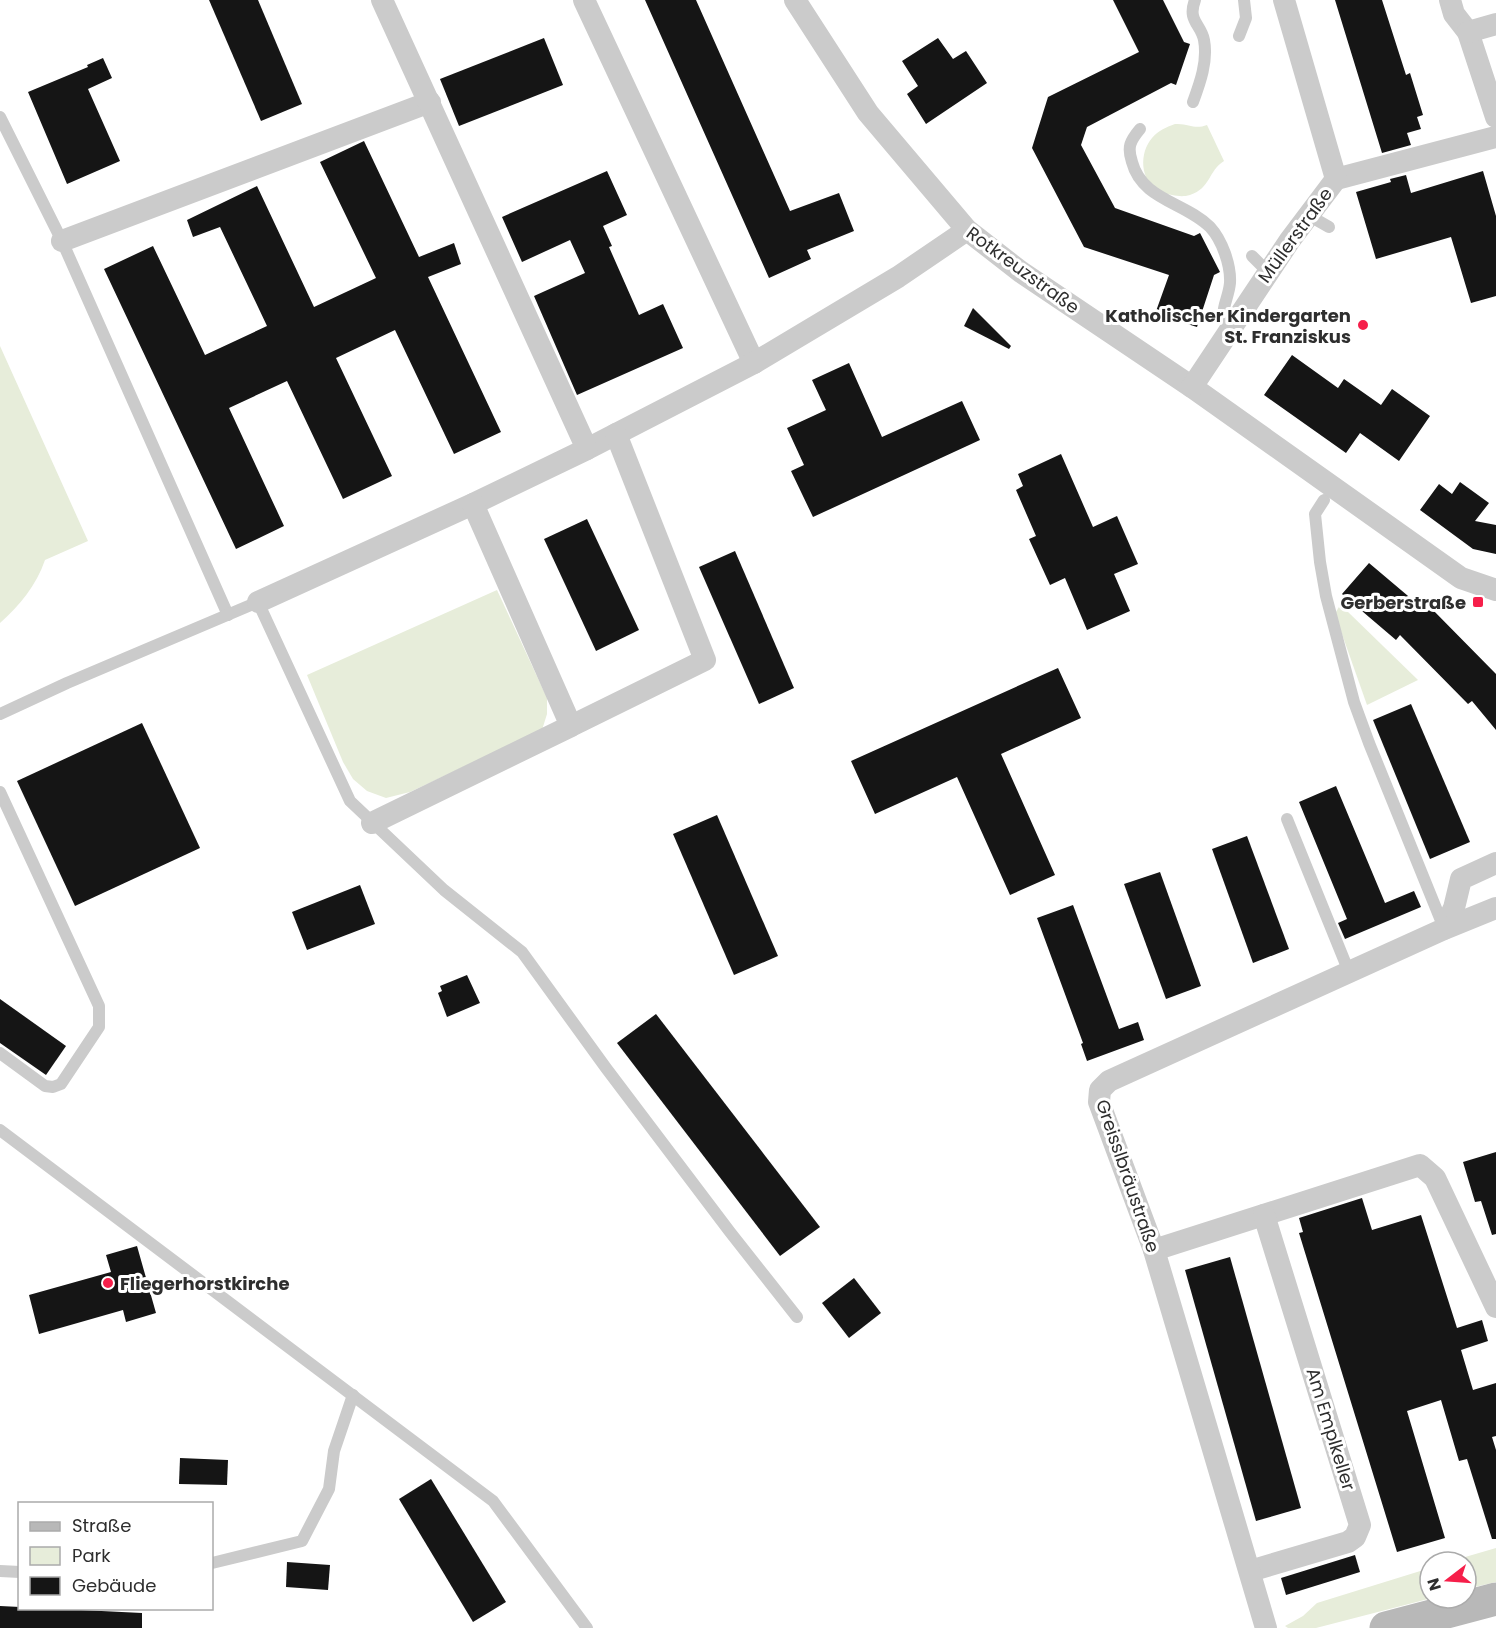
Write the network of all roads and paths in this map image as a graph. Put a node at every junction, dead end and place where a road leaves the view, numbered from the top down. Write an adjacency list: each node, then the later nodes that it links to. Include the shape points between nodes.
1 (382, 0): 11 (street)
2 (584, 0): 25 (street)
3 (795, 0): 20 (street, Rotkreuzstraße, via 868,113)
4 (1195, 0): 12 (lane, via 1193,20 1204,40 1202,75)
5 (1244, 0): 10 (lane, via 1246,18)
6 (1284, 0): 17 (street, Müllerstraße)
7 (1450, 0): 9 (street, via 1454,14)
8 (1496, 24): 9 (street)
9 (1468, 33): 14 (street)
10 (1239, 36)
11 (430, 102): 21 (street); 28 (street)
12 (1193, 102)
13 (0, 117): 21 (lane)
14 (1496, 117)
15 (1140, 129): 24 (lane, via 1130,141 1129,151 1140,181 1195,215 1222,244 1230,281 1222,315)
16 (1496, 137): 17 (street)
17 (1336, 179): 18 (street, Müllerstraße)
18 (1308, 215): 19 (lane); 23 (street, Müllerstraße)
19 (1329, 227)
20 (967, 230): 25 (street, via 898,277); 26 (street, Rotkreuzstraße, via 1021,272)
21 (62, 241): 33 (lane)
22 (1252, 256): 23 (lane)
23 (1268, 272): 24 (street, Müllerstraße)
24 (1229, 330): 26 (street, Müllerstraße)
25 (754, 363): 27 (street)
26 (1191, 387): 31 (street, Rotkreuzstraße, via 1461,578)
27 (616, 434): 28 (street); 35 (street, via 705,660)
28 (587, 449): 30 (street)
29 (1324, 500): 41 (lane, via 1315,514 1320,562 1354,702)
30 (473, 504): 32 (street); 35 (street)
31 (1496, 590)
32 (258, 602): 33 (lane); 38 (lane, via 350,801)
33 (228, 615): 34 (lane)
34 (0, 714)
35 (570, 726): 38 (street)
36 (0, 792): 43 (lane, via 99,1006 99,1027 61,1084 53,1088)
37 (1287, 819): 42 (lane)
38 (372, 823): 48 (lane, via 444,890 522,952 729,1232)
39 (1496, 863): 41 (street, via 1461,879 1454,909)
40 (1496, 908): 41 (street, Greisslbräustraße)
41 (1444, 929): 42 (street, Greisslbräustraße)
42 (1349, 972): 46 (street, Greisslbräustraße, via 1102,1086 1100,1102)
43 (0, 1053)
44 (0, 1130): 49 (lane)
45 (1264, 1215): 46 (street); 47 (street, via 1420,1165 1435,1178); 51 (street, Am Emplkeller, via 1360,1529 1348,1542)
46 (1154, 1250): 51 (street, Greisslbräustraße)
47 (1496, 1307)
48 (797, 1317)
49 (353, 1395): 50 (lane, via 334,1451 328,1489 302,1541); 55 (lane, via 493,1501)
50 (213, 1563)
51 (1250, 1570): 56 (street, Greisslbräustraße)
52 (0, 1571): 53 (lane)
53 (18, 1572)
54 (1496, 1599): 57 (main road)
55 (587, 1628)
56 (1266, 1628)
57 (1386, 1628)

